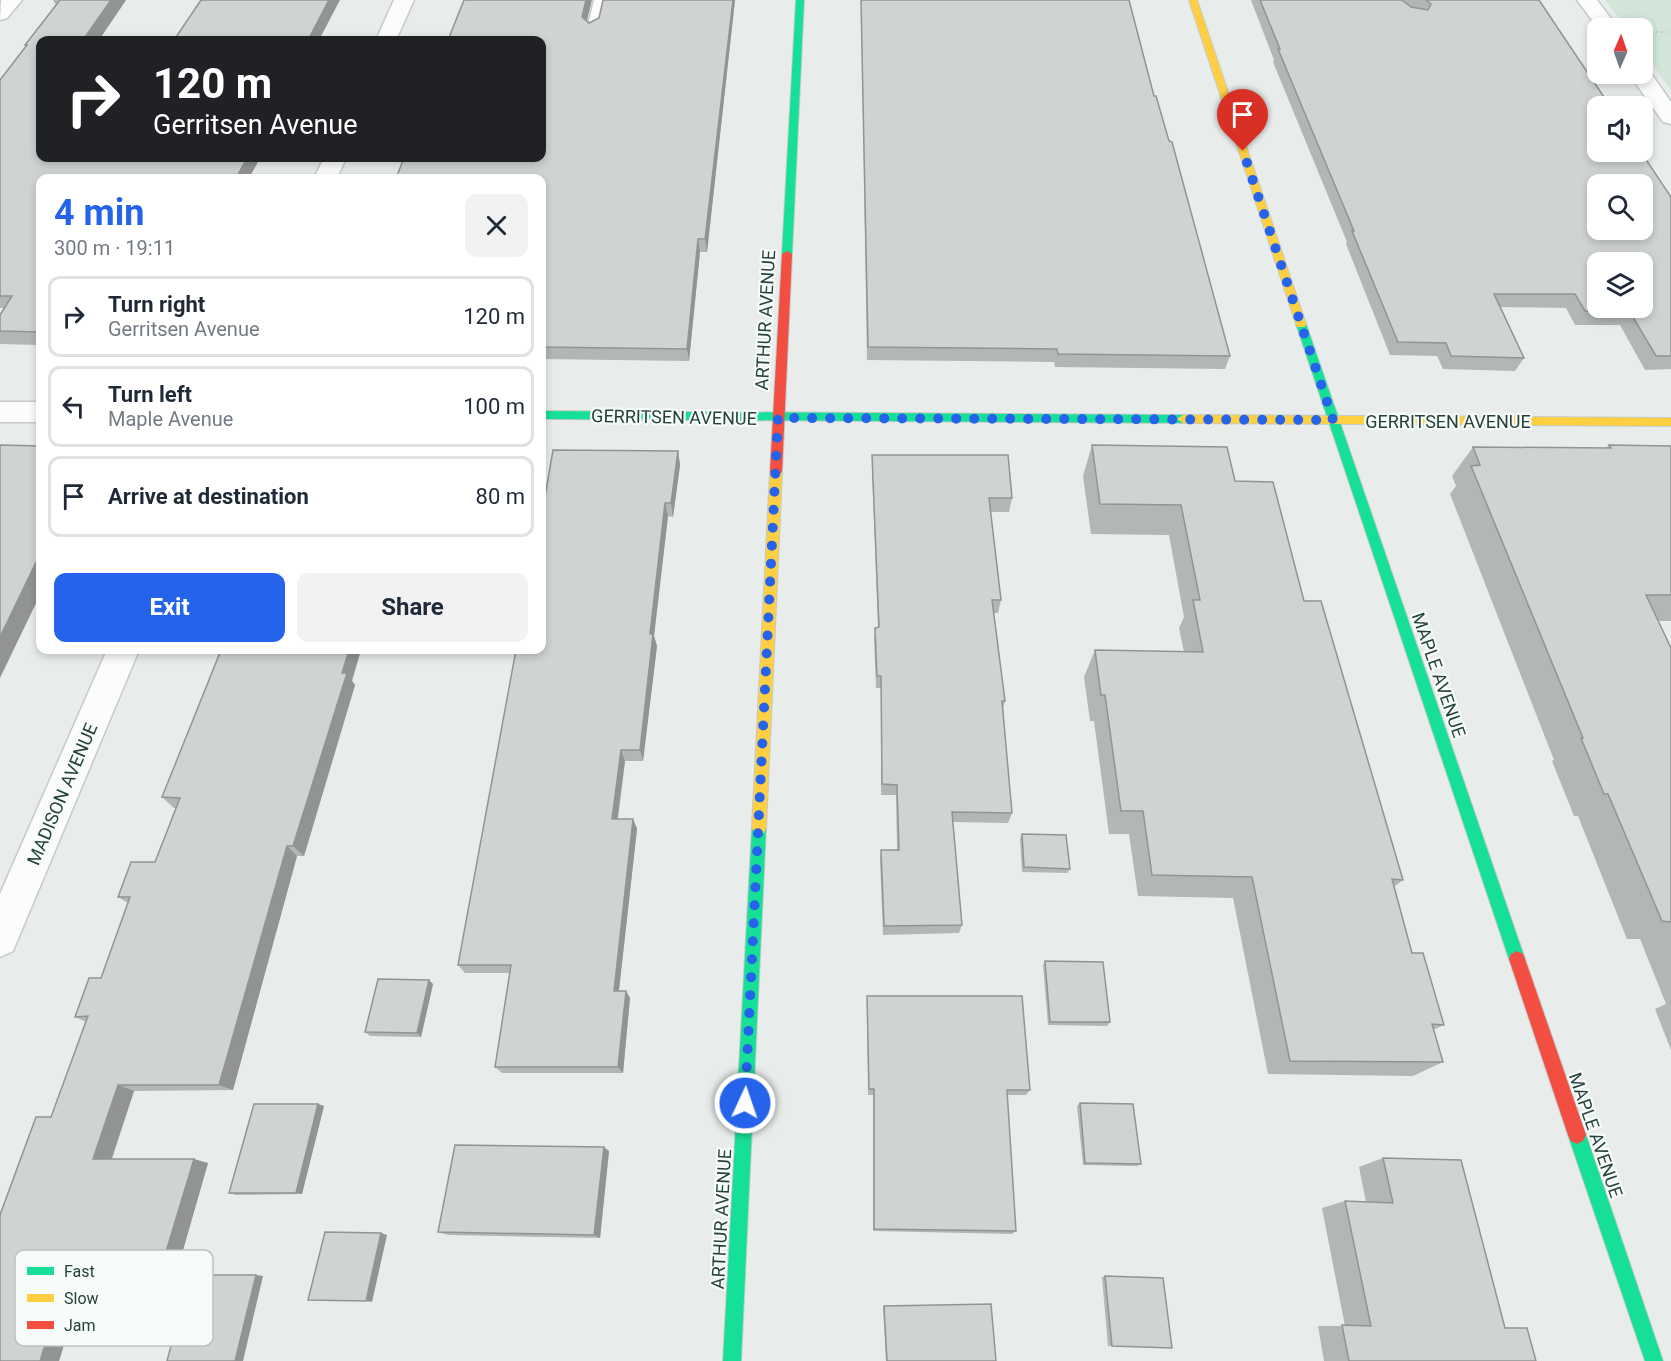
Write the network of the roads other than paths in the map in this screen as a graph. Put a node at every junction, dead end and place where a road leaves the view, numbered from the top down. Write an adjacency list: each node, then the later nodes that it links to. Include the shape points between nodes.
1 (12, 0): 7 (street)
2 (404, 0): 10 (street)
3 (600, 0): 9 (lane)
4 (800, 0): 16 (street, ARTHUR AVENUE)
5 (1193, 0): 17 (street, MAPLE AVENUE)
6 (1587, 0): 8 (street)
7 (0, 14)
8 (1600, 18)
9 (593, 30)
10 (388, 36)
11 (1647, 84): 12 (street)
12 (1671, 117)
13 (0, 412): 14 (street)
14 (36, 412)
15 (546, 415): 16 (street, GERRITSEN AVENUE)
16 (778, 418): 17 (street, GERRITSEN AVENUE); 21 (street, ARTHUR AVENUE)
17 (1333, 420): 18 (street, GERRITSEN AVENUE); 22 (street, MAPLE AVENUE)
18 (1671, 422)
19 (121, 654): 20 (street, MADISON AVENUE)
20 (0, 938)
21 (732, 1361)
22 (1654, 1361)

